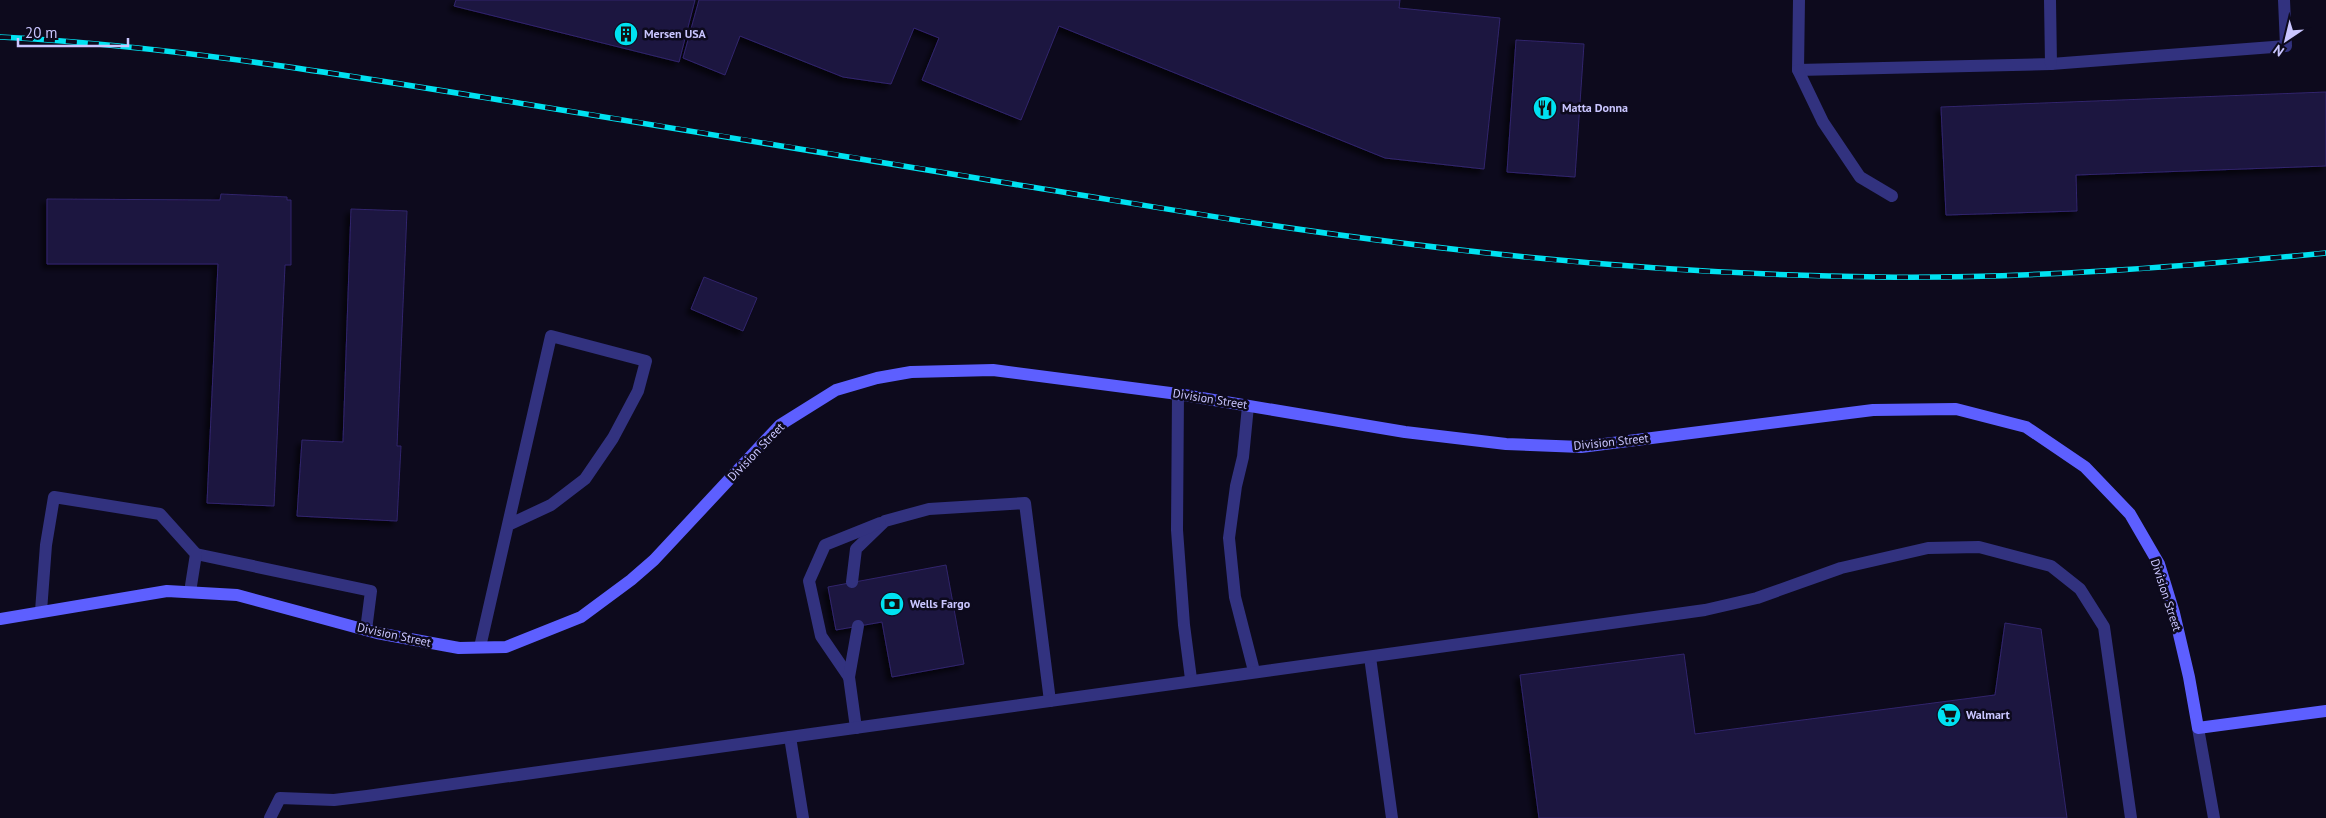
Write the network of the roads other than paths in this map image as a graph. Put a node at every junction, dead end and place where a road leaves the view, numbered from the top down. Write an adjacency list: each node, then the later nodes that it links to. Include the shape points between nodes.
1 (1799, 0): 5 (street)
2 (2050, 0): 4 (street)
3 (2284, 0): 4 (street, via 2286,46)
4 (2051, 64): 5 (street)
5 (1798, 70): 6 (street, via 1823,122 1860,177)
6 (1892, 196)
7 (1178, 394): 8 (street, Division Street); 18 (street, Division Street, via 973,369 911,372 836,390 780,425 654,560 581,617 506,646); 22 (street, via 1177,530)
8 (1248, 406): 20 (street, via 1230,538 1235,597); 26 (street, Division Street, via 1405,432 1506,444 1581,447 1873,410 1956,409 2026,427 2086,467 2130,514 2159,564 2174,612)
9 (885, 521): 12 (street, via 856,550); 21 (street, via 825,545 809,581 821,636); 23 (street, via 929,509 1025,503)
10 (508, 525): 10 (street, via 551,336 646,361 638,391 613,438 585,479 551,505); 18 (street)
11 (196, 554): 13 (street); 14 (street, via 160,514 54,497 46,545); 17 (street, via 371,591)
12 (852, 582)
13 (190, 592): 14 (street, Division Street, via 167,591); 17 (street, Division Street, via 237,595)
14 (41, 611): 15 (street, Division Street)
15 (0, 619)
16 (858, 626): 21 (street)
17 (366, 630): 18 (street, Division Street, via 459,648)
18 (480, 647)
19 (1370, 657): 20 (street); 30 (street); 31 (street, via 1705,610 1757,598 1841,568 1928,548 1979,547 2051,566 2080,589 2104,627)
20 (1254, 672): 22 (street)
21 (848, 678): 25 (street)
22 (1191, 680): 23 (street)
23 (1050, 701): 25 (street)
24 (2326, 710): 26 (street)
25 (856, 728): 27 (street)
26 (2198, 728): 32 (street)
27 (790, 737): 28 (street, via 334,800 280,798); 29 (street)
28 (270, 818)
29 (803, 818)
30 (1392, 818)
31 (2131, 818)
32 (2214, 818)

